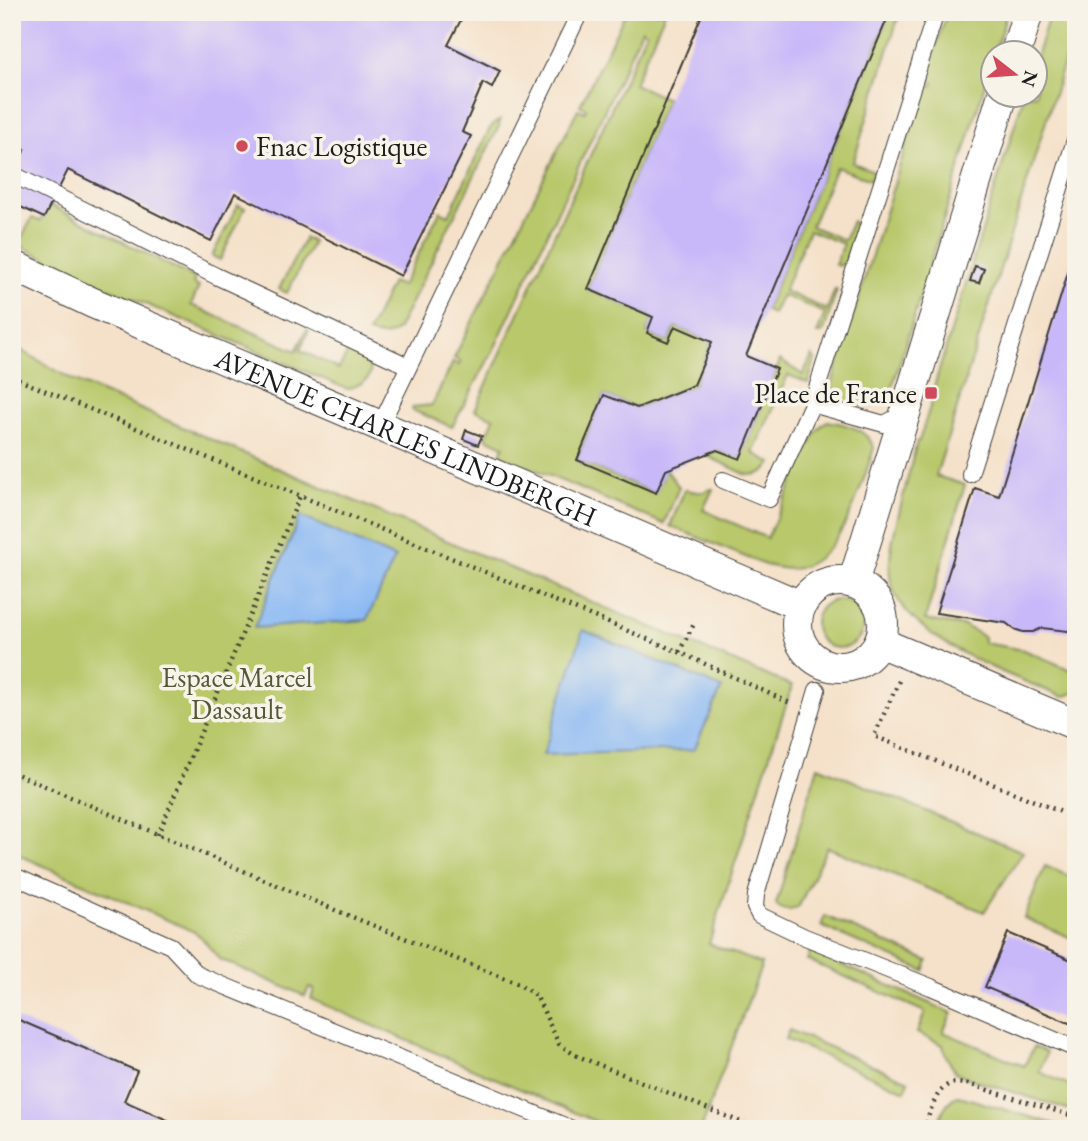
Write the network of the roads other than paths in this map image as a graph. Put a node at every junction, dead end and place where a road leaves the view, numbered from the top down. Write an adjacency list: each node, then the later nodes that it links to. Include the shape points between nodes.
1 (580, 12): 9 (lane)
2 (936, 12): 10 (lane)
3 (1028, 12): 4 (street)
4 (1020, 38)
5 (999, 108): 11 (street)
6 (1076, 137): 13 (lane)
7 (12, 174): 9 (lane)
8 (12, 265): 12 (street, AVENUE CHARLES LINDBERGH)
9 (408, 366): 12 (lane)
10 (812, 404): 11 (lane, via 884,424); 14 (lane, via 769,499)
11 (906, 413): 15 (street)
12 (380, 426): 16 (street, AVENUE CHARLES LINDBERGH)
13 (970, 474)
14 (723, 480)
15 (853, 583): 16 (street, via 822,585); 17 (street, via 879,607)
16 (801, 606): 17 (street, via 798,633 803,646 822,664 835,667 862,662)
17 (879, 642): 19 (street)
18 (817, 690): 21 (lane, via 756,895 760,915)
19 (1076, 725)
20 (12, 875): 22 (lane, via 171,946 198,975)
21 (1076, 1049)
22 (572, 1129)

